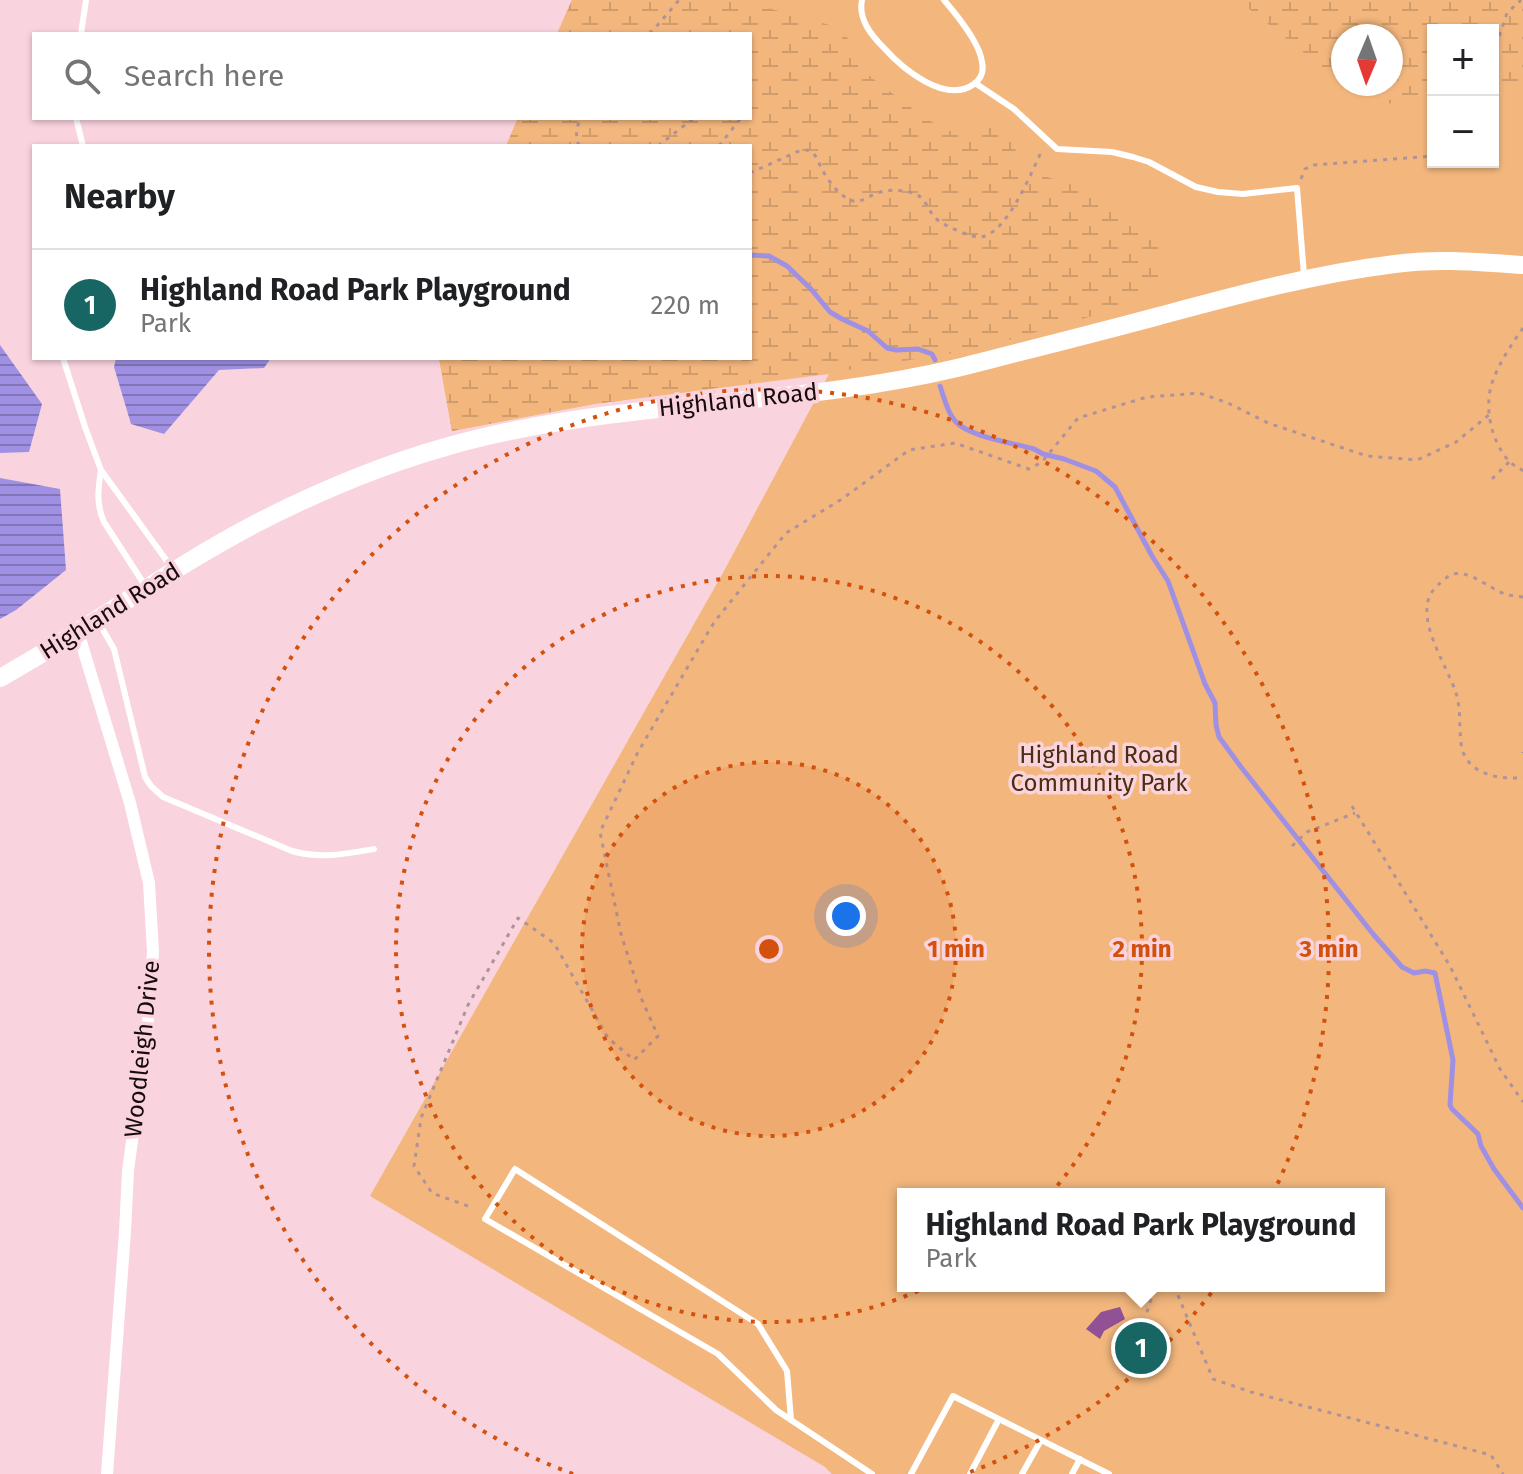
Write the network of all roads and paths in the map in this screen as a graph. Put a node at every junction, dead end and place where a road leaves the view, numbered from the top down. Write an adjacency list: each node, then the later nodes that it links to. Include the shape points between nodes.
1 (86, 0): 6 (lane)
2 (679, 0): 7 (path)
3 (862, 0): 9 (lane, via 863,18 875,39 917,78 952,89)
4 (944, 0): 9 (lane, via 960,17 981,57 981,75)
5 (1521, 0): 8 (path, via 1507,13)
6 (81, 32)
7 (652, 32)
8 (1499, 37)
9 (975, 83): 14 (lane)
10 (76, 120): 15 (lane)
11 (580, 120): 16 (path)
12 (691, 120): 17 (path)
13 (739, 120): 18 (path)
14 (1047, 139): 20 (path, via 1015,206 980,237 938,220 925,200 912,193 881,192 852,202 807,150); 21 (lane, via 1057,149 1112,152 1149,162 1196,187 1218,192)
15 (82, 144)
16 (579, 144)
17 (661, 144)
18 (721, 144)
19 (1427, 156): 21 (path, via 1313,165 1305,169)
20 (752, 172)
21 (1297, 188): 23 (lane)
22 (1523, 265): 23 (street, Highland Road, via 1398,263)
23 (1305, 279): 31 (street, Highland Road, via 920,376 542,424 451,445 310,497)
24 (1523, 328): 26 (path, via 1492,384)
25 (64, 360): 28 (lane)
26 (1490, 414): 27 (path); 43 (path, via 1456,442 1417,460 1367,456 1199,393 1147,397 1078,418 1042,462 1029,469 955,443 909,450 786,533 715,621 638,752 600,832 621,934 658,1036 634,1060 608,1038 554,943 518,918 468,1005 421,1118 414,1166 432,1193)
27 (1509, 462): 29 (path); 30 (path)
28 (101, 470): 31 (lane); 32 (lane, via 97,501 104,522)
29 (1523, 471)
30 (1492, 479)
31 (174, 571): 32 (street, Highland Road)
32 (147, 588): 34 (street, Highland Road)
33 (1523, 597): 37 (path, via 1453,574 1429,596 1427,618 1458,698 1466,757 1489,776)
34 (97, 620): 35 (street, Highland Road); 41 (lane, via 114,649 145,777 163,797 307,855)
35 (78, 632): 36 (street, Highland Road); 51 (street, Woodleigh Drive, via 137,829 149,883 153,952 128,1171)
36 (0, 678)
37 (1523, 777)
38 (1352, 806): 39 (path)
39 (1356, 813): 40 (path, via 1307,832); 42 (path, via 1450,966 1500,1069)
40 (1292, 846)
41 (374, 849)
42 (1523, 1102)
43 (468, 1206)
44 (1153, 1292): 46 (path)
45 (1177, 1292): 58 (path, via 1213,1379 1491,1455)
46 (1144, 1322)
47 (999, 1419): 49 (lane); 53 (lane, via 953,1396); 54 (lane)
48 (791, 1420): 48 (lane, via 787,1371 758,1324 515,1169 485,1219 718,1354); 52 (lane)
49 (1041, 1440): 50 (lane); 55 (lane)
50 (1080, 1459): 56 (lane); 57 (lane)
51 (107, 1474)
52 (872, 1474)
53 (911, 1474)
54 (970, 1474)
55 (1022, 1474)
56 (1072, 1474)
57 (1109, 1474)
58 (1503, 1474)

